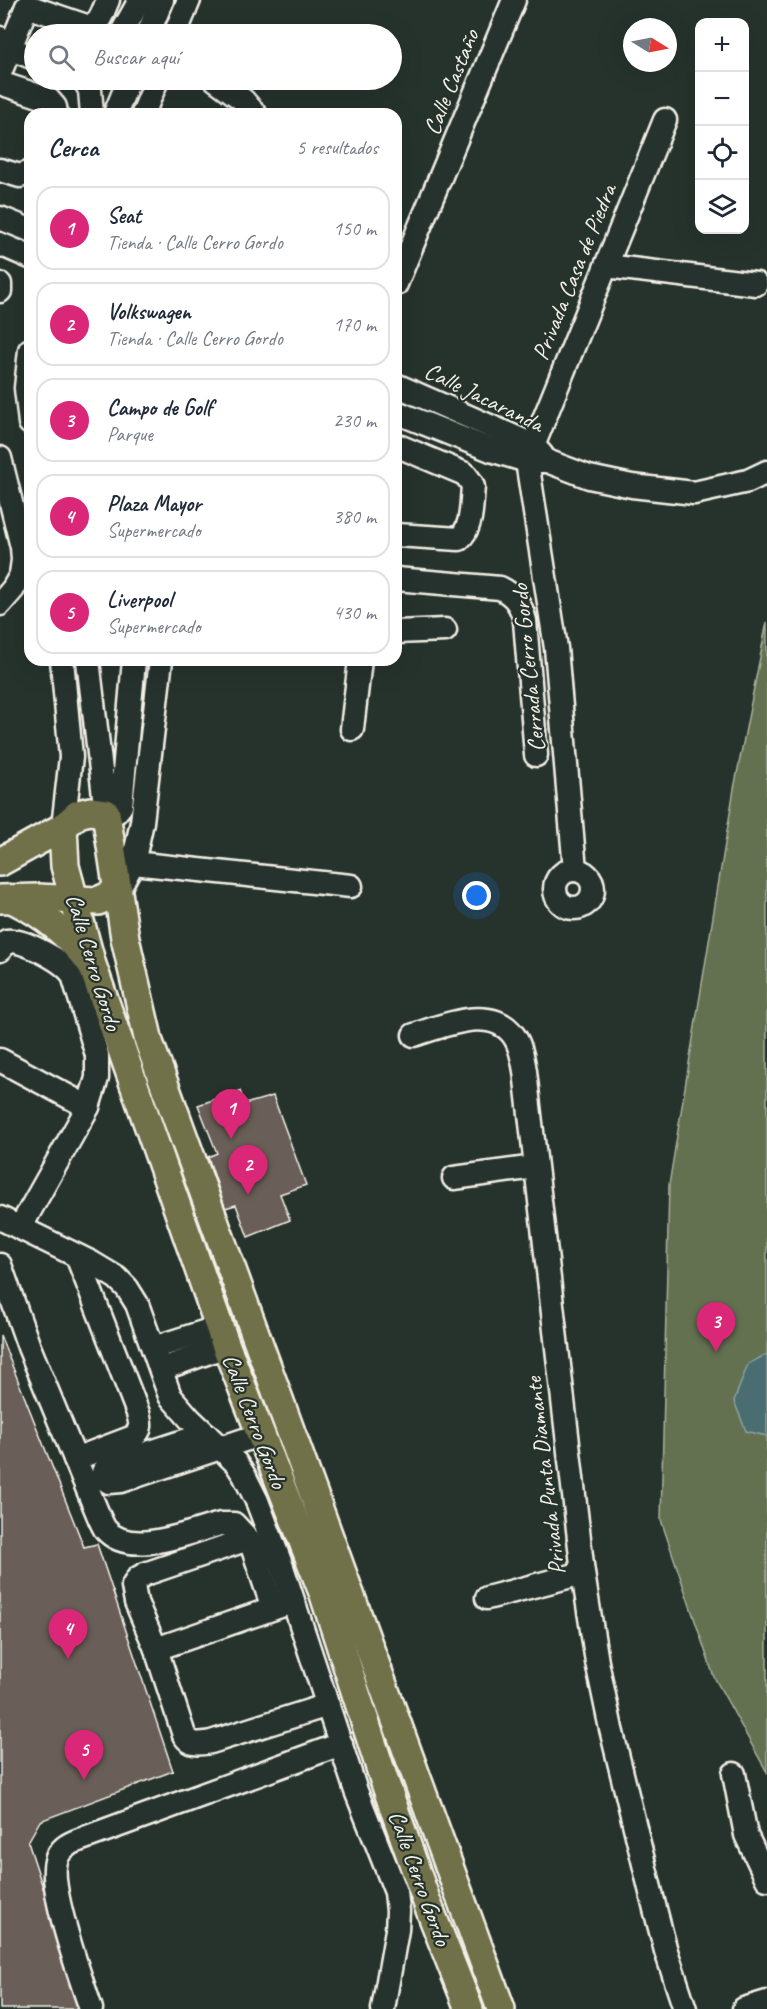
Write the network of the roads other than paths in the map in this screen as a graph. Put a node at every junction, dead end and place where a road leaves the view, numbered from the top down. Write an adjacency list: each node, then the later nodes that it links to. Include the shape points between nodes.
1 (108, 0): 7 (street)
2 (140, 0): 8 (street)
3 (162, 0): 9 (street)
4 (189, 0): 10 (street)
5 (514, 0): 30 (street, Calle Castaño)
6 (80, 24): 11 (street, via 27,6)
7 (96, 24)
8 (127, 24)
9 (152, 24)
10 (179, 24)
11 (11, 42): 12 (street); 13 (street)
12 (24, 51)
13 (0, 73)
14 (0, 83): 19 (street, via 48,99)
15 (90, 90): 20 (street)
16 (125, 90): 21 (street)
17 (153, 90): 22 (street)
18 (230, 90): 23 (street)
19 (55, 108)
20 (92, 108)
21 (117, 108)
22 (145, 108)
23 (250, 108)
24 (665, 120): 29 (street, Privada Casa de Piedra)
25 (0, 170): 26 (street)
26 (24, 174)
27 (0, 244): 28 (street)
28 (24, 254)
29 (606, 266): 32 (street); 37 (street, Privada Casa de Piedra)
30 (402, 270)
31 (0, 284): 33 (street)
32 (756, 284)
33 (0, 291)
34 (402, 388): 37 (street, Calle Jacaranda)
35 (402, 414): 37 (street, Calle Jacaranda, via 491,450)
36 (402, 448): 41 (street, via 465,474 473,487 469,524 459,539)
37 (536, 456): 39 (street, Calle Jacaranda, via 589,477 694,493 748,481); 60 (street, Cerrada Cerro Gordo)
38 (0, 458): 40 (street)
39 (767, 472)
40 (3, 483): 42 (street)
41 (402, 535)
42 (24, 565)
43 (24, 576): 45 (street)
44 (402, 580): 54 (street, via 501,588 510,592 521,606)
45 (0, 604)
46 (445, 630): 47 (street)
47 (402, 632)
48 (63, 666): 57 (street, via 71,757)
49 (89, 666): 55 (street)
50 (134, 666): 55 (street, via 123,796)
51 (160, 666): 56 (street)
52 (359, 666): 53 (street)
53 (352, 729)
54 (536, 754)
55 (112, 812): 56 (street); 57 (main road, via 83,812); 62 (main road, Calle Cerro Gordo)
56 (142, 822): 59 (street)
57 (63, 827): 58 (main road); 64 (main road, Calle Cerro Gordo, via 65,866)
58 (0, 862)
59 (133, 863): 61 (street); 62 (street)
60 (575, 870)
61 (351, 886)
62 (117, 892): 64 (main road, via 98,901); 65 (main road, Calle Cerro Gordo)
63 (5, 899): 64 (main road); 67 (main road, via 37,912)
64 (75, 900): 67 (main road, Calle Cerro Gordo)
65 (125, 938): 67 (main road, via 117,924 98,919 89,926); 97 (main road, Calle Cerro Gordo, via 149,1042)
66 (0, 950): 70 (street, via 7,941 17,942 60,962 73,975 97,1055 97,1078)
67 (89, 954): 76 (main road, Calle Cerro Gordo)
68 (414, 1035): 71 (street, Privada Punta Diamante, via 481,1019 505,1026 521,1051)
69 (0, 1060): 70 (street)
70 (88, 1107): 73 (street)
71 (536, 1167): 72 (street); 85 (street, Privada Punta Diamante)
72 (454, 1178)
73 (10, 1223): 74 (street)
74 (77, 1256): 77 (street, via 107,1271 127,1288); 83 (street, via 141,1427 133,1437)
75 (0, 1265): 83 (street)
76 (223, 1336): 77 (street); 78 (street); 80 (main road, Calle Cerro Gordo)
77 (153, 1348): 78 (street)
78 (162, 1370): 79 (street)
79 (170, 1396): 81 (street); 82 (street)
80 (259, 1435): 81 (street); 96 (main road, Calle Cerro Gordo, via 324,1595 409,1853)
81 (213, 1440): 82 (street); 82 (street, via 121,1481 109,1482 104,1478 108,1466); 87 (street, via 244,1475 257,1501)
82 (177, 1443)
83 (75, 1459): 84 (street, via 106,1530 119,1538 143,1544 228,1523 240,1528)
84 (248, 1539): 87 (street); 88 (street, via 145,1574 135,1581 136,1602)
85 (583, 1573): 86 (street); 98 (street, Privada Punta Diamante, via 611,1729 666,1951)
86 (487, 1598)
87 (283, 1605): 88 (street); 89 (street)
88 (156, 1649): 89 (street, via 184,1735 191,1742 211,1742)
89 (328, 1705): 90 (street)
90 (341, 1744): 94 (street, via 62,1849 54,1869 56,1891); 95 (street, via 396,1892 397,1930)
91 (734, 1774): 92 (street, via 746,1835)
92 (767, 1879)
93 (767, 2002): 99 (street)
94 (92, 2009)
95 (383, 2009)
96 (470, 2009)
97 (501, 2009)
98 (685, 2009)
99 (744, 2009)

